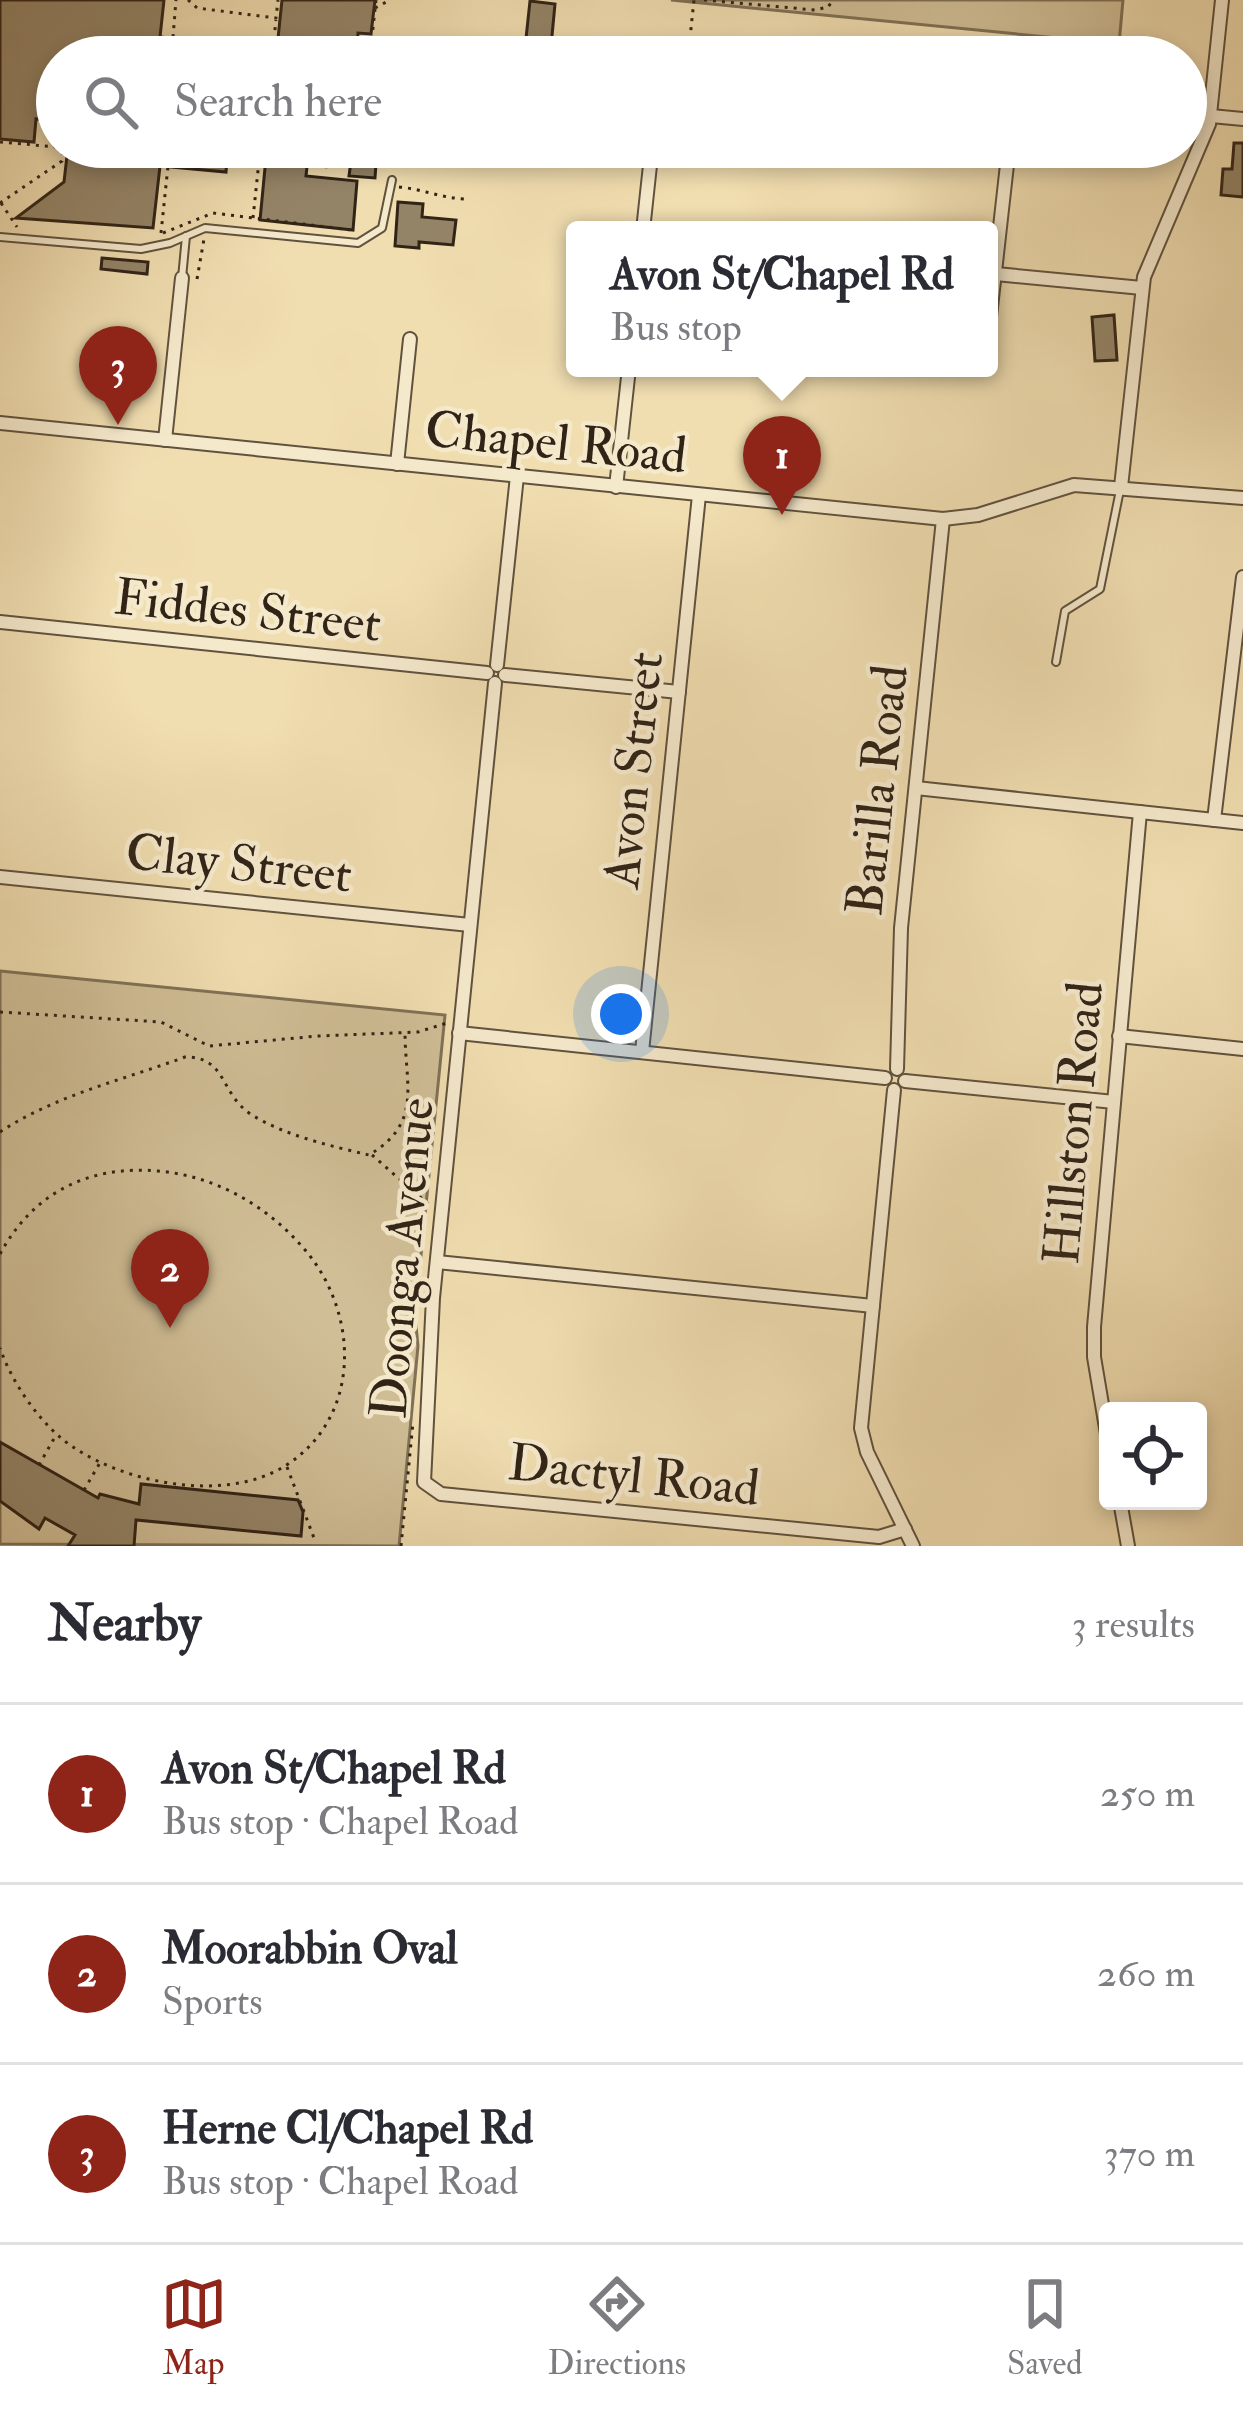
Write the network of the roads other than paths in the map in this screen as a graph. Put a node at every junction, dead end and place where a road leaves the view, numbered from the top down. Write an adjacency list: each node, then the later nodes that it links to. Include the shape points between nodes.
1 (1222, 0): 2 (street)
2 (1210, 116): 3 (street); 4 (street)
3 (1243, 119)
4 (1207, 128)
5 (650, 168): 9 (street)
6 (1007, 168): 13 (street)
7 (1191, 168): 16 (street)
8 (391, 183): 12 (lane, via 382,228 358,243 205,228)
9 (644, 221)
10 (1, 225): 11 (lane)
11 (0, 235): 12 (lane, via 141,249)
12 (186, 236): 15 (lane)
13 (998, 254)
14 (998, 274): 16 (street)
15 (189, 279): 20 (street)
16 (1142, 288): 24 (street)
17 (410, 339): 21 (street)
18 (628, 377): 23 (street)
19 (0, 423): 20 (street, Chapel Road)
20 (165, 440): 21 (street, Chapel Road)
21 (397, 464): 22 (street, Chapel Road)
22 (517, 476): 23 (street, Chapel Road); 31 (street, Doonga Avenue)
23 (616, 487): 25 (street, Chapel Road)
24 (1121, 487): 26 (street, Chapel Road); 27 (street, Chapel Road, via 1074,485); 30 (lane, via 1103,581 1095,595 1065,611)
25 (699, 495): 27 (street, Chapel Road); 32 (street, Avon Street)
26 (1243, 498)
27 (943, 519): 33 (street, Barilla Road)
28 (1243, 577): 35 (street)
29 (0, 622): 31 (street, Fiddes Street)
30 (1056, 662)
31 (496, 674): 32 (street, Fiddes Street); 38 (street, Doonga Avenue)
32 (679, 692): 42 (street, Avon Street)
33 (916, 788): 34 (street); 43 (street, Barilla Road)
34 (1140, 812): 35 (street); 40 (street, Hillston Road)
35 (1214, 820): 36 (street)
36 (1243, 824)
37 (0, 877): 38 (street, Clay Street)
38 (470, 925): 39 (street, Doonga Avenue)
39 (460, 1028): 42 (street); 45 (street, Doonga Avenue)
40 (1119, 1036): 41 (street); 44 (street, Hillston Road)
41 (1243, 1049)
42 (642, 1052): 43 (street)
43 (895, 1079): 44 (street); 46 (street, Barilla Road)
44 (1114, 1102): 47 (street, Hillston Road, via 1093,1342)
45 (437, 1262): 46 (street); 48 (street, Doonga Avenue, via 422,1471)
46 (873, 1306): 50 (street, Barilla Road, via 862,1436)
47 (1102, 1402)
48 (428, 1488): 50 (street, Dactyl Road, via 879,1537)
49 (1122, 1510): 52 (street)
50 (904, 1529): 51 (street, Barilla Road)
51 (913, 1546)
52 (1128, 1546)

